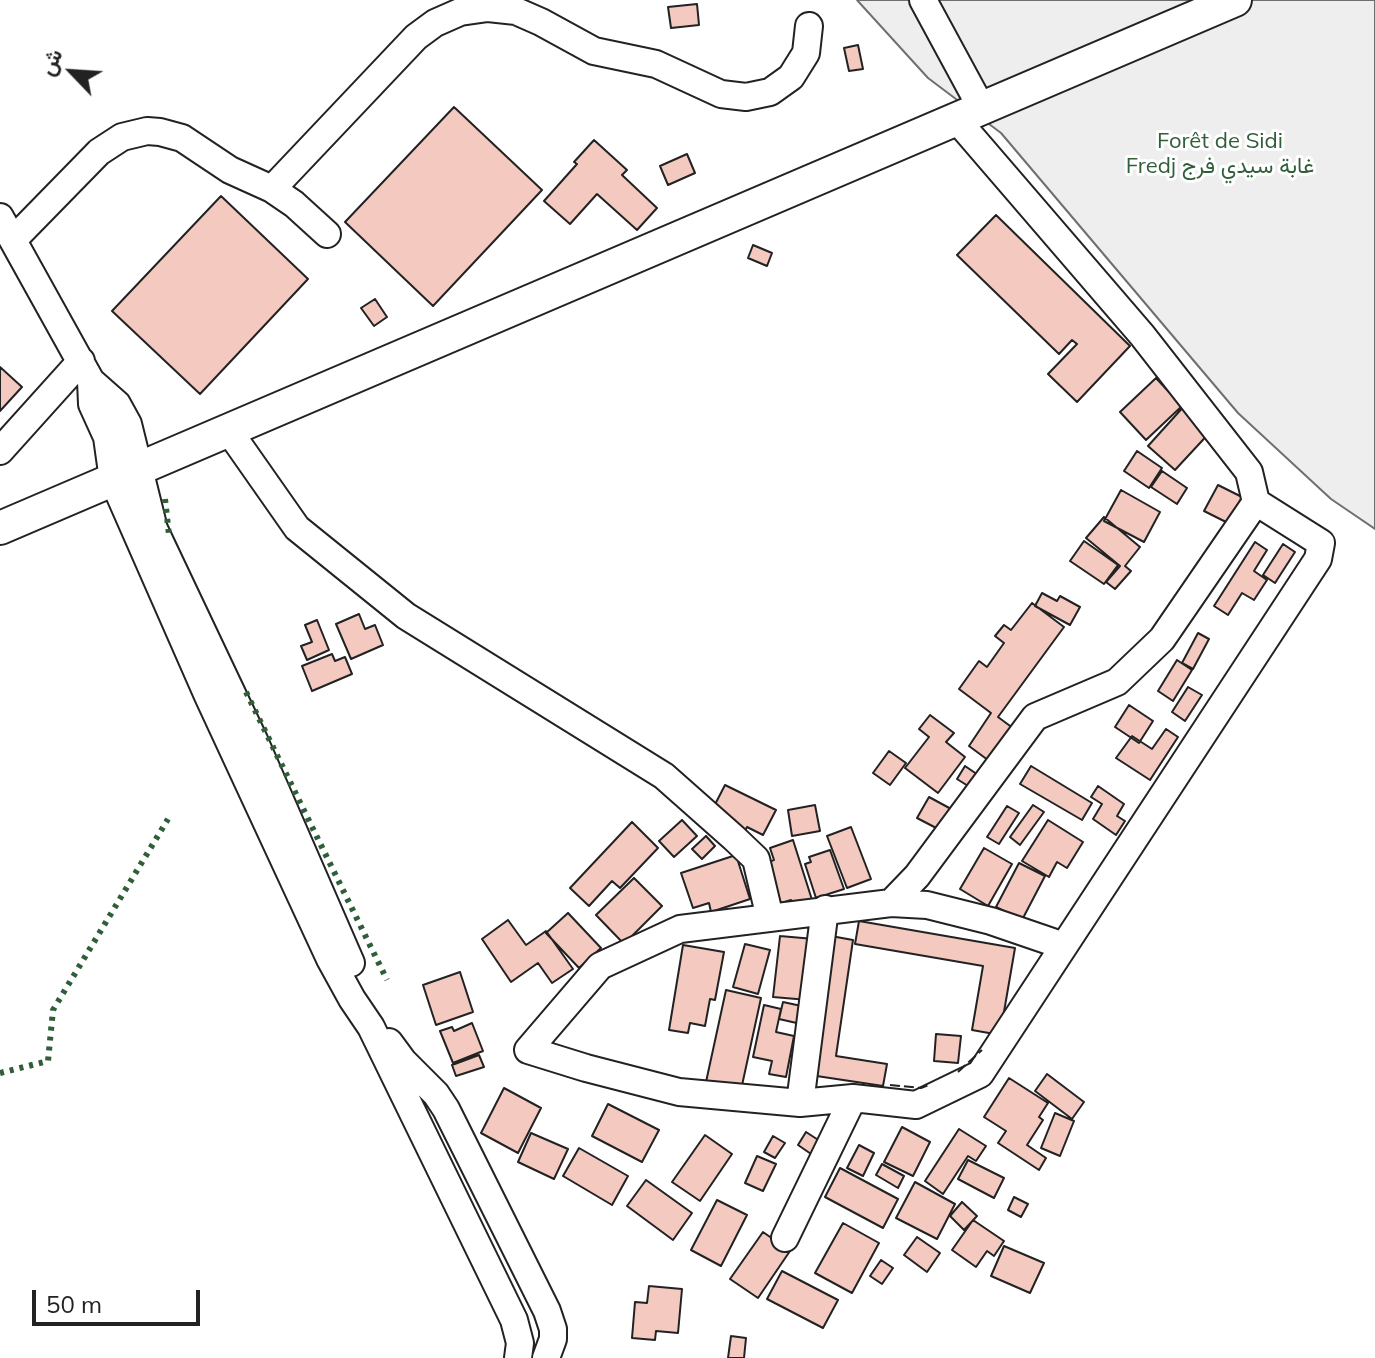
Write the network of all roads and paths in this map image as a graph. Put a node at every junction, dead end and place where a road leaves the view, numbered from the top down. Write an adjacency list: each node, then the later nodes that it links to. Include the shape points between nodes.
1 (923, 0): 4 (street)
2 (1235, 0): 4 (main road)
3 (809, 26): 5 (street, via 806,53 791,77 770,92 746,97 721,94 656,64 594,51 516,11 460,12 416,37)
4 (969, 114): 10 (main road); 13 (street, via 1249,472)
5 (272, 189): 7 (street); 8 (street, via 230,170 182,138 134,133 99,152)
6 (0, 217): 8 (street)
7 (327, 234)
8 (13, 240): 9 (street)
9 (86, 371): 11 (street); 12 (street, via 92,404)
10 (229, 431): 12 (main road); 18 (street, via 297,528 334,558 406,616 664,776 734,838 756,859)
11 (0, 451)
12 (127, 475): 14 (main road); 15 (street)
13 (1256, 502): 16 (street, via 1162,639 1117,682 1035,717 917,876); 19 (street, via 1321,543 1318,559)
14 (0, 528)
15 (243, 744): 23 (street, via 337,973 371,1027 514,1320); 24 (street, via 377,1021 403,1061 446,1109 551,1320 553,1339)
16 (891, 903): 17 (street); 19 (street, via 940,908)
17 (825, 909): 18 (street); 21 (street)
18 (770, 918): 21 (street, via 680,929 600,966 528,1050 679,1092)
19 (1064, 946): 20 (street, via 980,1074 916,1105)
20 (853, 1098): 21 (street); 22 (street)
21 (800, 1103)
22 (785, 1238)
23 (518, 1358)
24 (546, 1358)

